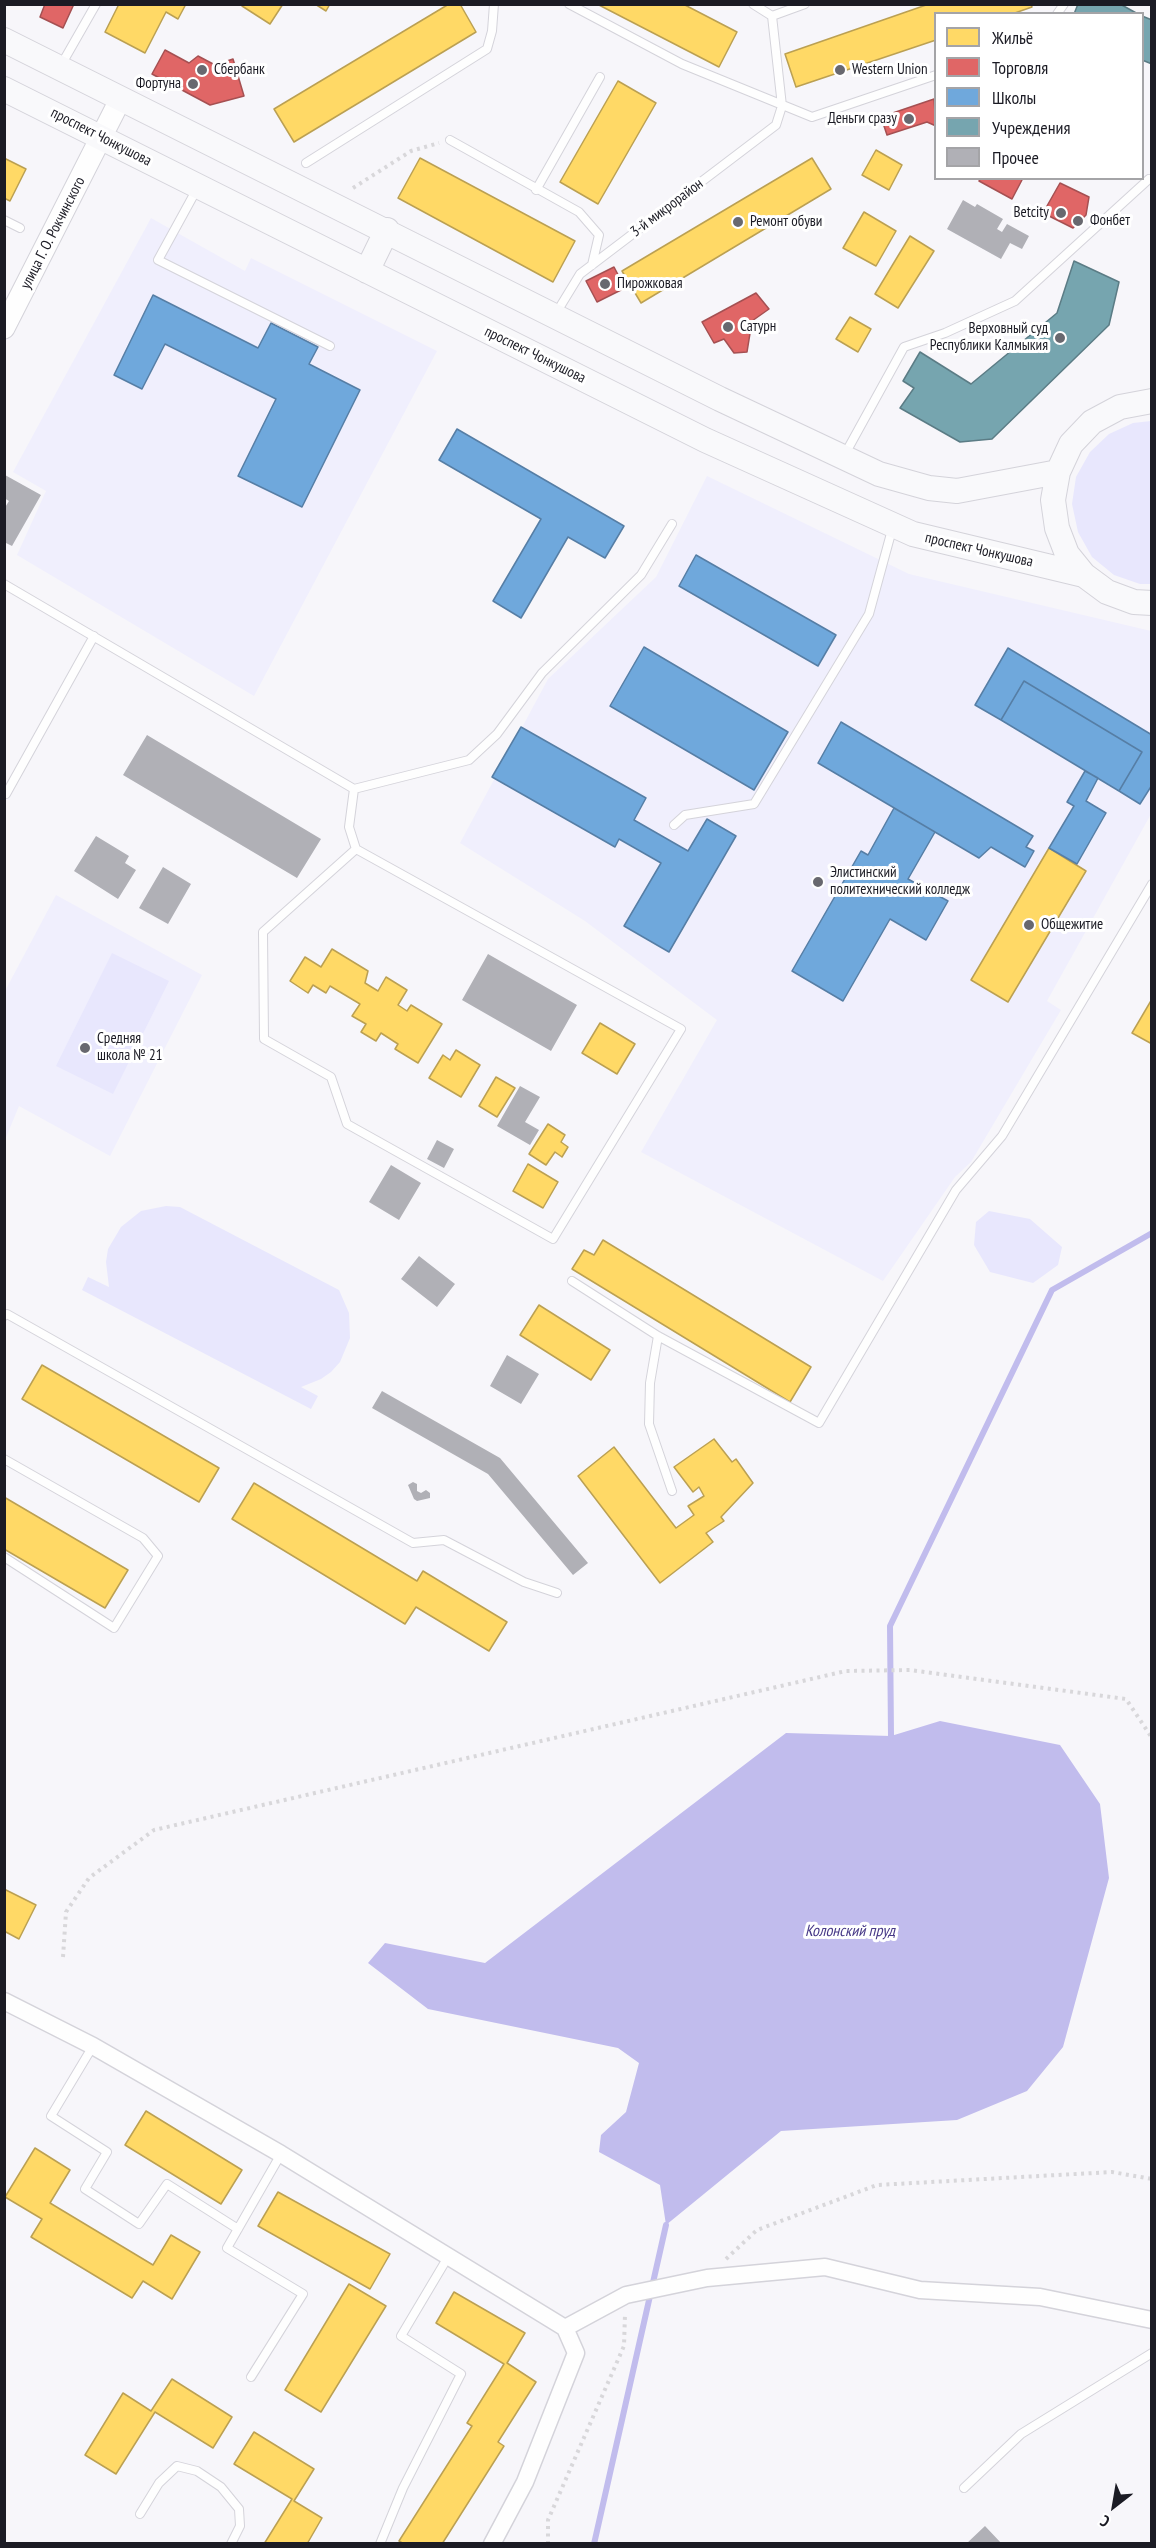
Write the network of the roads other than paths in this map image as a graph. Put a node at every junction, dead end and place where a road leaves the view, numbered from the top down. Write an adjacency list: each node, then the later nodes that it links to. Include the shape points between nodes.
1 (96, 4): 8 (lane)
2 (494, 4): 16 (lane, via 487,49)
3 (568, 4): 13 (lane, via 682,64)
4 (753, 4): 6 (lane)
5 (805, 4): 6 (lane)
6 (772, 16): 13 (lane)
7 (4, 40): 8 (main road)
8 (60, 67): 12 (main road)
9 (934, 76): 13 (lane, via 812,117)
10 (600, 77): 19 (lane)
11 (4, 89): 14 (main road, проспект Чонкушова)
12 (121, 98): 14 (street, улица Г. О. Рокчинского); 22 (main road)
13 (782, 106): 23 (lane, 3-й микрорайон, via 776,125)
14 (101, 138): 18 (main road, проспект Чонкушова); 26 (street, улица Г. О. Рокчинского)
15 (450, 140): 19 (lane)
16 (306, 163)
17 (1148, 178): 29 (lane, via 1015,301 904,347)
18 (198, 186): 24 (main road, проспект Чонкушова); 27 (lane, via 158,260)
19 (536, 190): 23 (lane, via 579,212 599,235)
20 (4, 220): 21 (lane)
21 (20, 228)
22 (387, 230): 24 (main road); 25 (main road)
23 (591, 266): 25 (lane, 3-й микрорайон, via 580,274)
24 (367, 271): 32 (main road, проспект Чонкушова, via 705,440)
25 (555, 315): 29 (main road)
26 (4, 328)
27 (330, 346)
28 (1152, 401): 30 (main road, via 1120,407 1092,422 1071,444)
29 (843, 457): 30 (main road, via 879,474 940,490)
30 (1058, 472): 33 (main road, via 1053,500 1057,528 1067,554)
31 (672, 524): 37 (lane, via 641,575 542,673 497,734 469,760)
32 (893, 525): 33 (main road, проспект Чонкушова, via 913,534); 39 (lane, via 869,614 754,804 684,814)
33 (1084, 575): 35 (main road, via 1107,592 1134,602)
34 (4, 584): 36 (lane)
35 (1152, 603)
36 (93, 636): 37 (lane); 38 (lane)
37 (354, 789): 40 (lane, via 349,827)
38 (6, 794)
39 (674, 825)
40 (356, 849): 40 (lane, via 681,1029 553,1239 347,1124 331,1077 264,1039 263,932)
41 (1152, 884): 44 (lane, via 1002,1136 956,1190 819,1423)
42 (572, 1281): 44 (lane)
43 (4, 1316): 48 (lane, via 7,1314 413,1543 444,1540 524,1582)
44 (658, 1335): 46 (lane, via 650,1383 649,1424)
45 (4, 1459): 47 (lane, via 143,1538 158,1556 114,1628)
46 (672, 1491)
47 (4, 1557)
48 (557, 1593)
49 (4, 2001): 50 (street)
50 (93, 2046): 51 (street); 52 (lane, via 51,2116 107,2152 85,2189 139,2224 167,2184)
51 (281, 2154): 52 (lane); 53 (street)
52 (238, 2229): 57 (lane, via 227,2248 303,2294)
53 (448, 2257): 55 (street); 61 (lane, via 401,2336 461,2374 403,2488)
54 (1152, 2320): 55 (street, via 1041,2296 920,2290 825,2267 707,2278 626,2295)
55 (565, 2328): 62 (street, via 576,2353 525,2482)
56 (1152, 2353): 58 (lane, via 1021,2434)
57 (251, 2377)
58 (964, 2488)
59 (140, 2514): 60 (lane, via 159,2483 177,2466 196,2471 221,2487 239,2509 240,2526)
60 (231, 2544)
61 (380, 2544)
62 (492, 2544)

